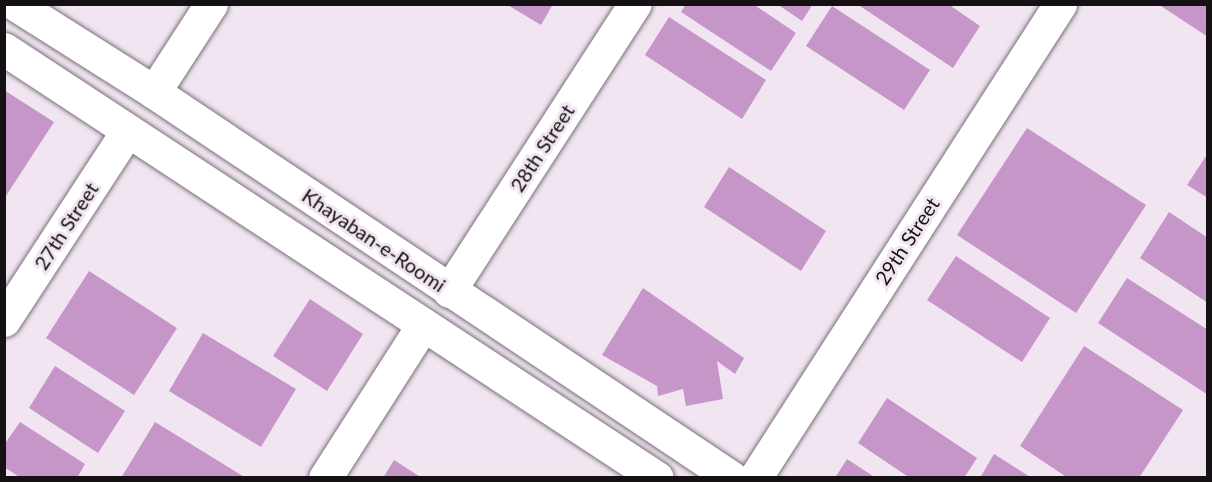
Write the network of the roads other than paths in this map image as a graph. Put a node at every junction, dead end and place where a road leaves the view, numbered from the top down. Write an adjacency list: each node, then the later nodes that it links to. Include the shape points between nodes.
1 (15, 4): 6 (street, Khayaban-e-Roomi)
2 (211, 4): 6 (street)
3 (635, 4): 8 (street, 28th Street)
4 (1060, 4): 18 (street, 29th Street)
5 (4, 50): 7 (street)
6 (154, 92): 8 (street, Khayaban-e-Roomi)
7 (127, 131): 9 (street, 27th Street); 10 (street)
8 (449, 291): 11 (street, Khayaban-e-Roomi)
9 (4, 320)
10 (423, 324): 13 (street); 15 (street)
11 (570, 371): 12 (street, Khayaban-e-Roomi); 13 (street, via 574,384 570,397 560,405)
12 (613, 400): 14 (street, via 599,404 591,416); 17 (street, Khayaban-e-Roomi)
13 (546, 405): 14 (street)
14 (596, 438): 16 (street)
15 (325, 477)
16 (657, 477)
17 (732, 477)
18 (755, 477)

